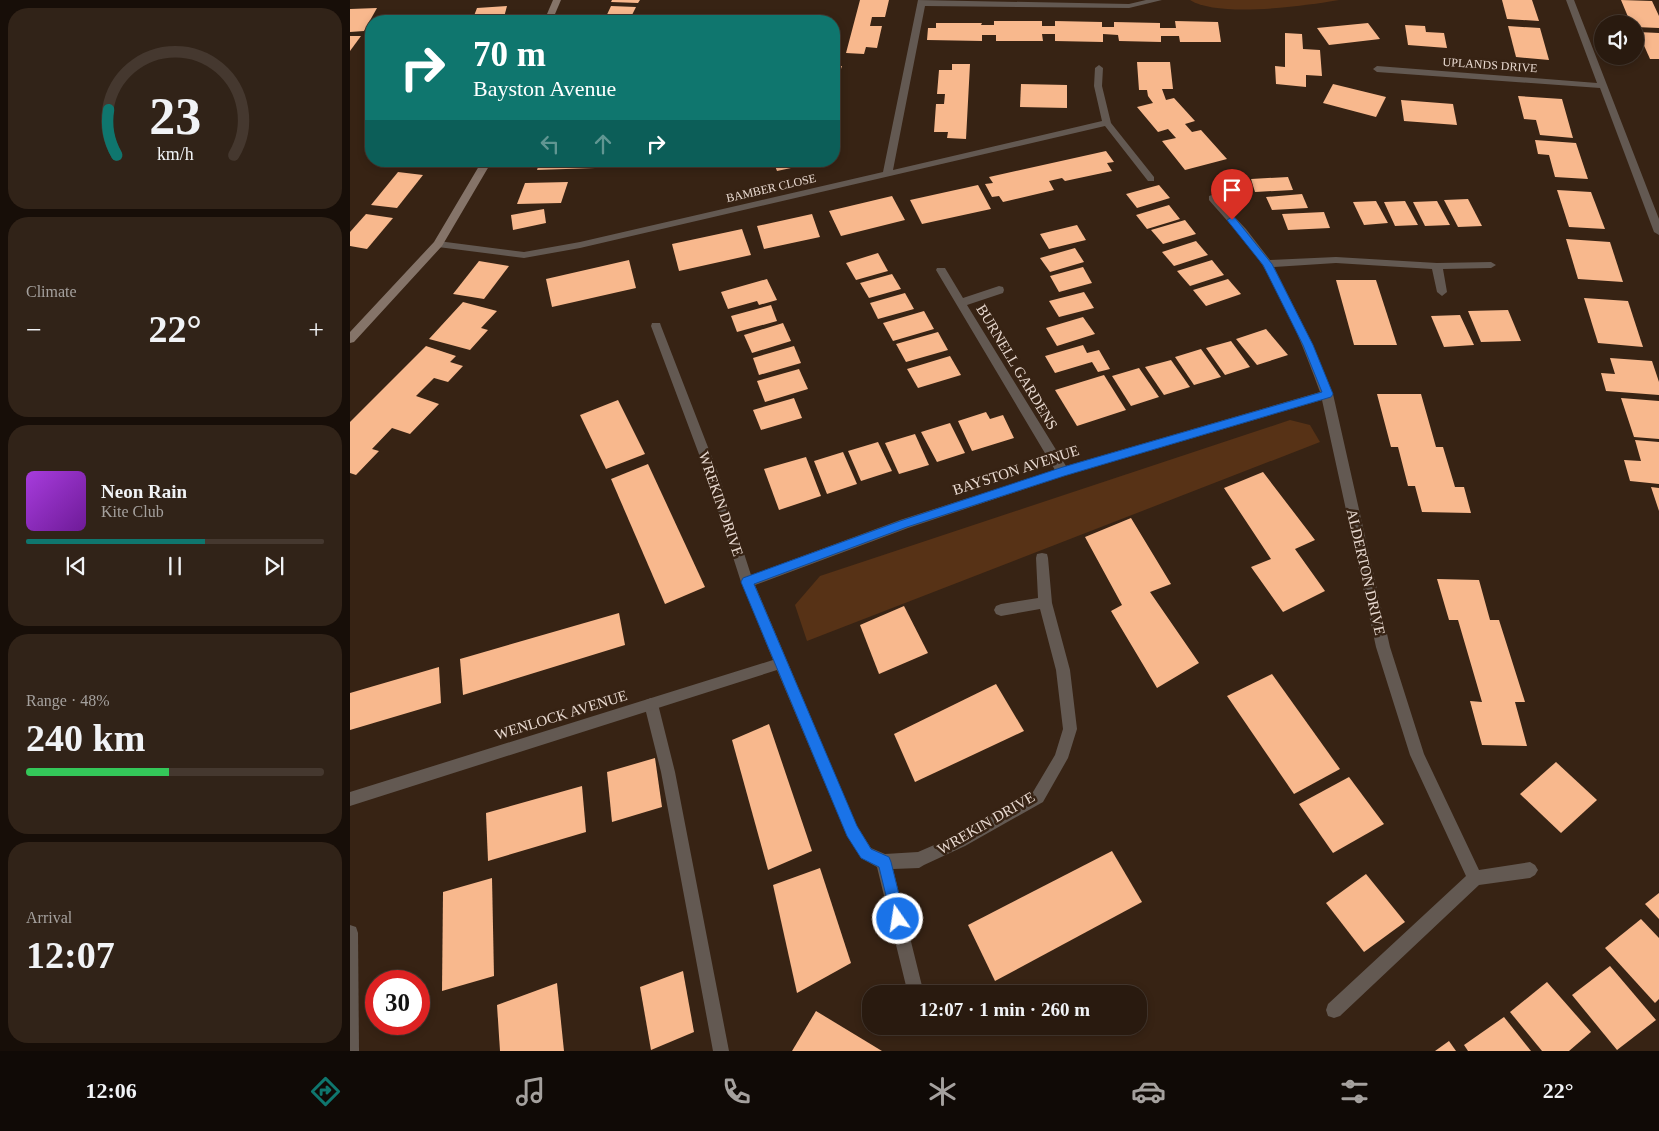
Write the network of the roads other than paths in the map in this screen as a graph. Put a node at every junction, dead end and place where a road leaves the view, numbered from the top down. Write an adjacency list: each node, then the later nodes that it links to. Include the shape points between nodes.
1 (557, 0): 5 (street)
2 (1158, 0): 4 (street, via 1129,6)
3 (1570, 0): 8 (street)
4 (921, 2): 11 (street)
5 (551, 15)
6 (1099, 68): 9 (street, via 1098,86)
7 (1377, 69): 8 (street, UPLANDS DRIVE)
8 (1602, 86): 14 (street)
9 (1107, 123): 11 (street, BAMBER CLOSE); 12 (street)
10 (483, 167): 15 (street)
11 (887, 174): 15 (street, BAMBER CLOSE, via 524,255)
12 (1151, 179)
13 (1212, 198): 16 (street, ALDERTON DRIVE)
14 (1659, 232)
15 (438, 244): 24 (street)
16 (1267, 264): 18 (street, via 1336,260); 25 (street, ALDERTON DRIVE, via 1308,345)
17 (1491, 265): 18 (street)
18 (1437, 266): 21 (street)
19 (942, 270): 22 (street, BURNELL GARDENS)
20 (999, 290): 22 (street, BURNELL GARDENS)
21 (1442, 292)
22 (961, 303): 26 (street, BURNELL GARDENS)
23 (656, 326): 28 (street, WREKIN DRIVE, via 712,473)
24 (350, 339)
25 (1328, 394): 26 (street, BAYSTON AVENUE); 36 (street, ALDERTON DRIVE, via 1383,647 1417,755)
26 (1063, 472): 28 (street, BAYSTON AVENUE, via 904,524)
27 (1042, 558): 29 (street, WREKIN DRIVE)
28 (747, 582): 31 (street, WREKIN DRIVE)
29 (1045, 603): 30 (street); 34 (street, WREKIN DRIVE, via 1063,670 1070,729 1061,758 1038,797 960,842 919,860)
30 (1001, 610)
31 (782, 663): 32 (street, WENLOCK AVENUE); 34 (street, WREKIN DRIVE, via 852,831 866,853)
32 (651, 704): 33 (street, WENLOCK AVENUE); 41 (street, via 668,772)
33 (350, 798)
34 (884, 862): 38 (street)
35 (1530, 870): 36 (street)
36 (1475, 878): 39 (street)
37 (350, 933): 40 (street)
38 (914, 985)
39 (1334, 1010)
40 (351, 1051)
41 (721, 1051)

